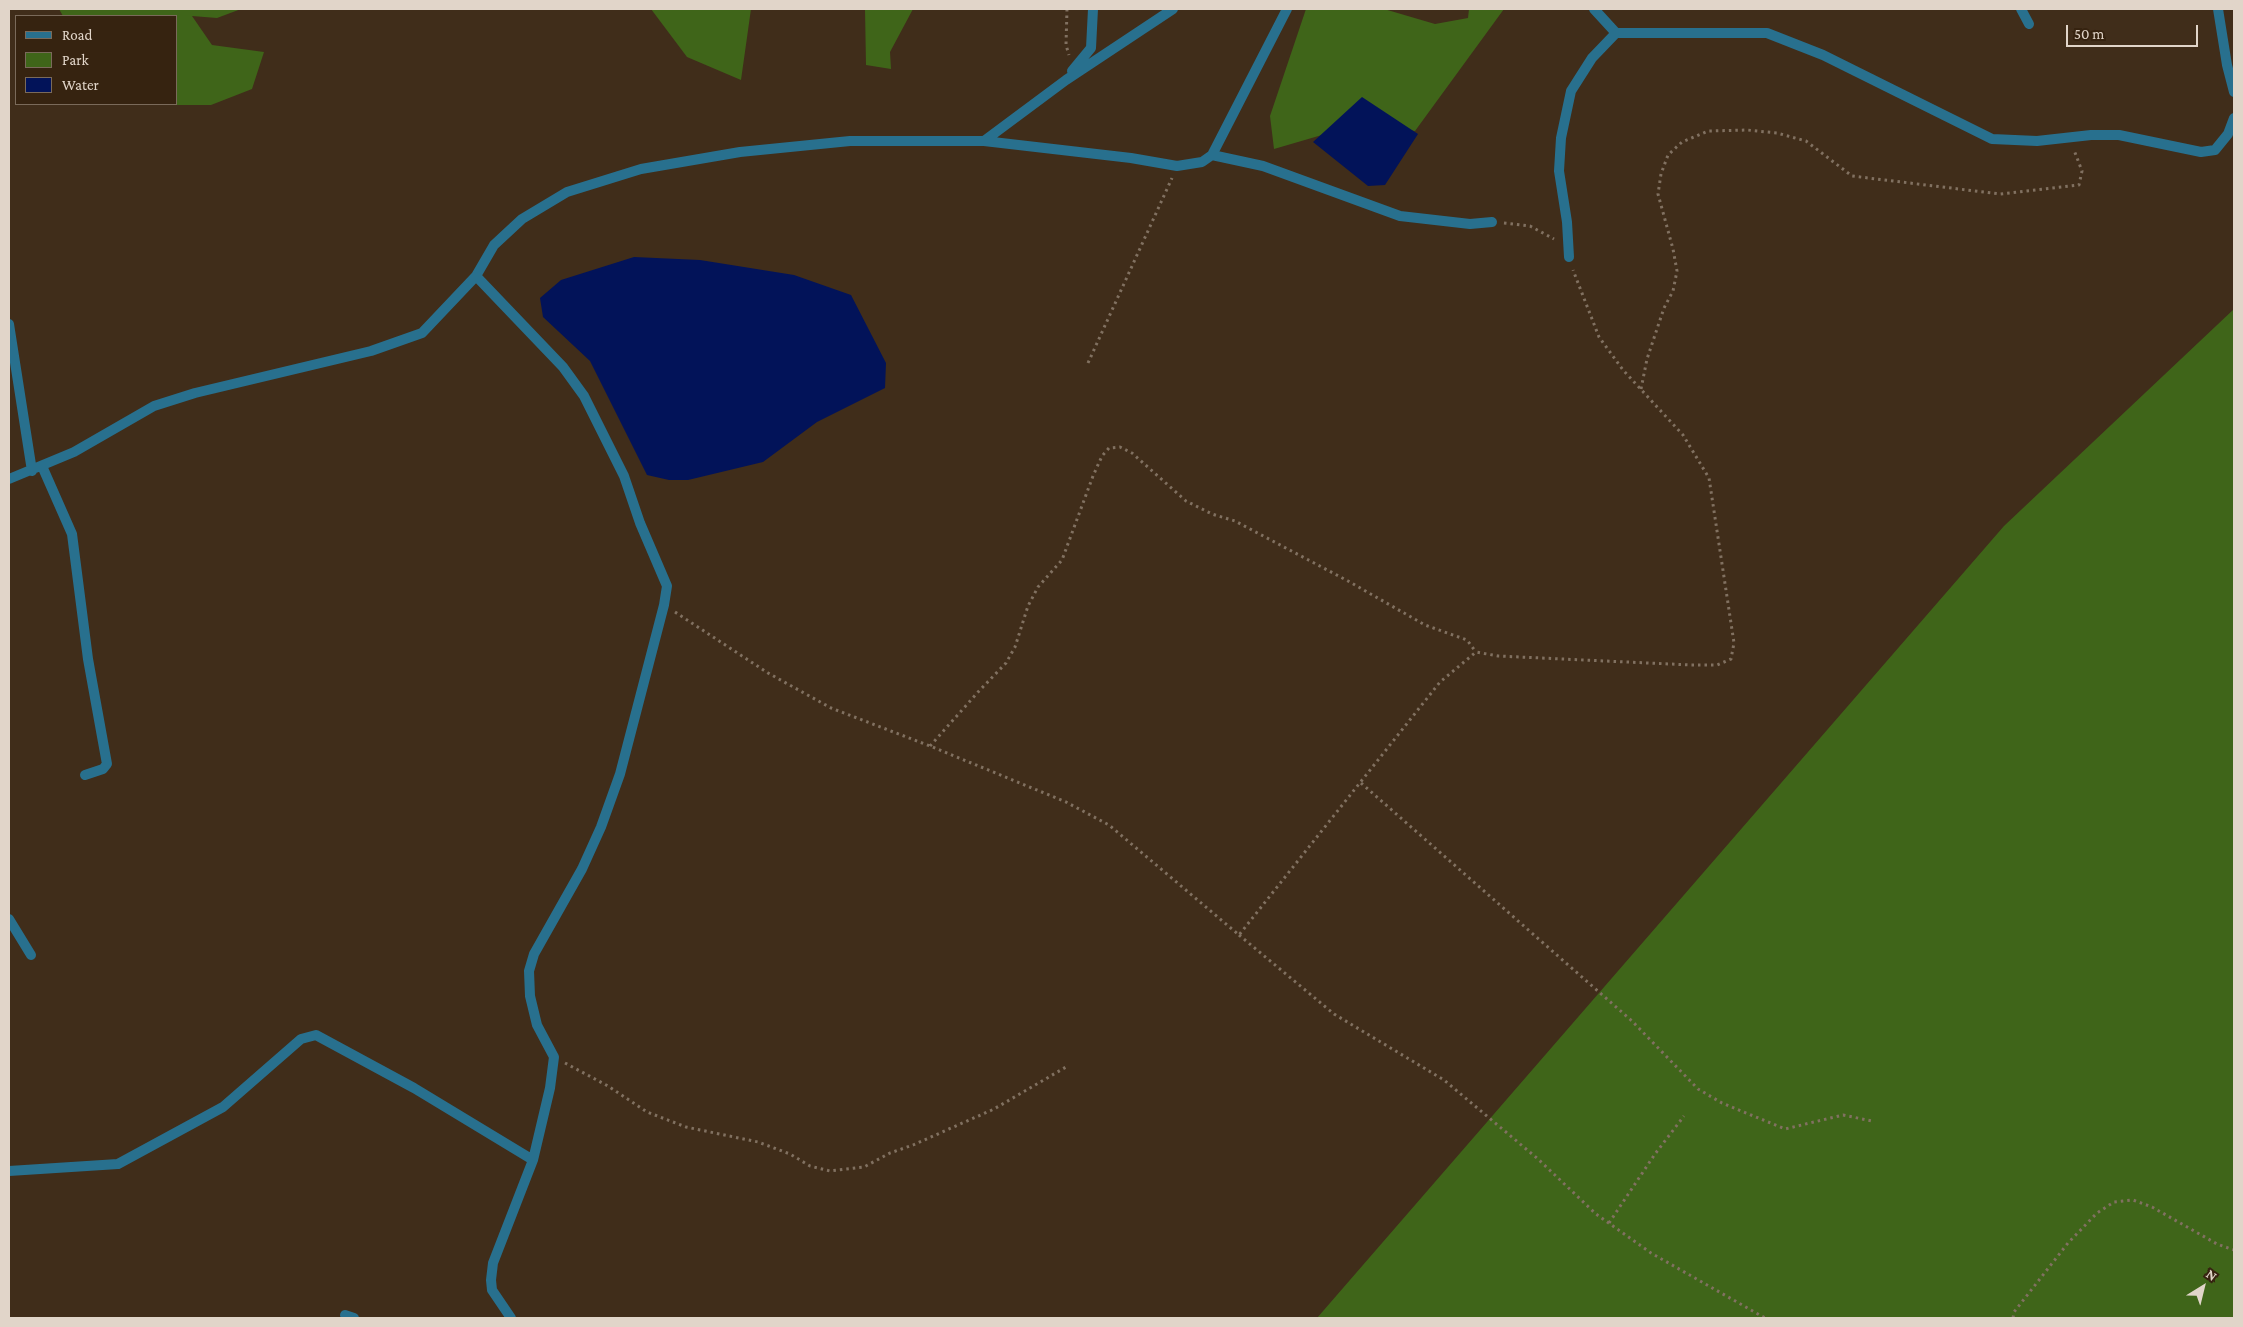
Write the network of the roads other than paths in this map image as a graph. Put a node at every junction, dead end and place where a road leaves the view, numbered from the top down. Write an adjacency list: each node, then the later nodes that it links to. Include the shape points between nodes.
1 (1093, 9): 9 (street, via 1091,48)
2 (1173, 9): 9 (street)
3 (1288, 9): 13 (street)
4 (1594, 9): 8 (street)
5 (2021, 9): 7 (street)
6 (2218, 9): 10 (street)
7 (2029, 24)
8 (1616, 33): 11 (street, via 1767,33 1823,54 1992,139 2037,141 2119,135 2201,152 2215,150 2228,134); 15 (street, via 1592,58 1571,91 1561,138 1559,171 1567,222)
9 (1066, 80): 12 (street)
10 (2234, 92)
11 (2234, 118)
12 (984, 142): 13 (street, via 1177,166 1202,162); 16 (street, via 850,142 740,152 641,169 567,192 522,219 494,245)
13 (1212, 154): 14 (street, via 1263,166 1400,216 1470,224)
14 (1492, 222)
15 (1568, 257)
16 (476, 276): 18 (street, via 422,334 370,351 154,406 74,452); 24 (street, via 563,367 584,396 624,476 667,586 620,774 582,869 534,954 529,971 530,996 538,1025 554,1057)
17 (9, 324): 19 (street)
18 (42, 466): 19 (street); 21 (street, via 72,534 88,659 107,764 103,769)
19 (32, 471): 20 (street)
20 (9, 479)
21 (85, 775)
22 (9, 919): 23 (street)
23 (31, 955)
24 (533, 1160): 25 (street, via 414,1088 316,1035 302,1039 223,1107 118,1164); 26 (street, via 492,1272 492,1290)
25 (9, 1171)
26 (511, 1318)

